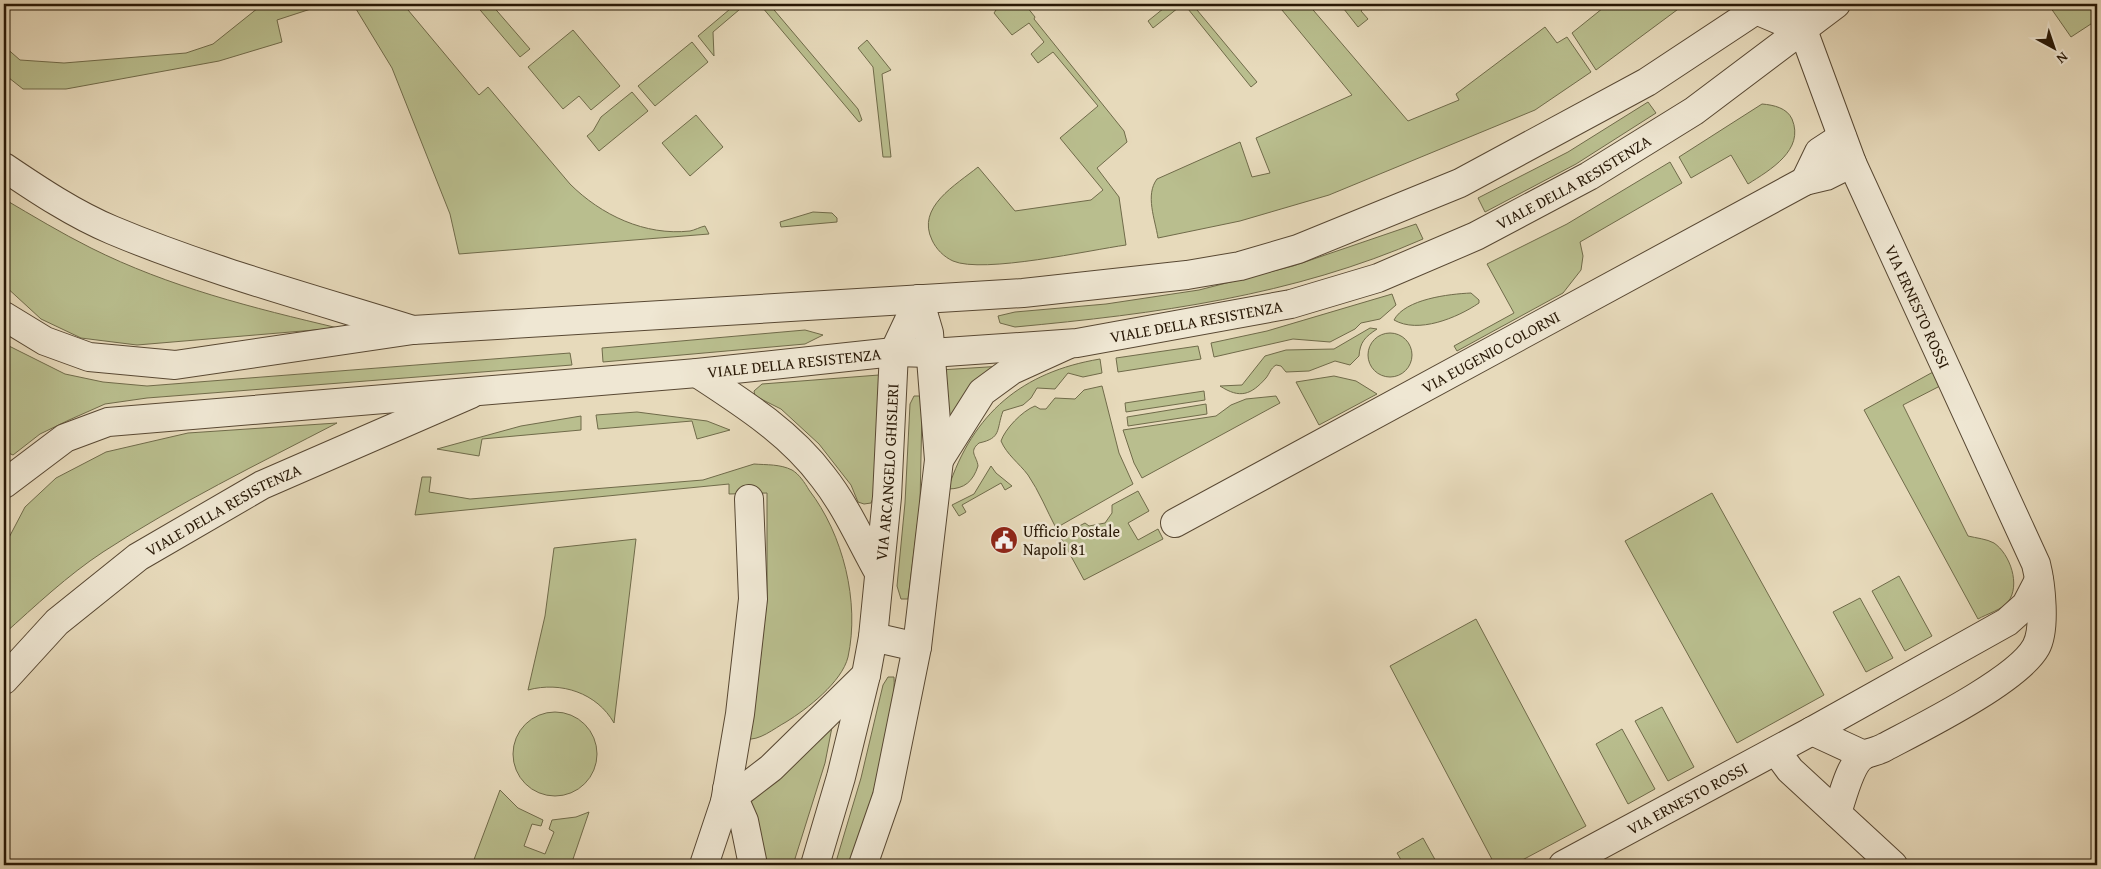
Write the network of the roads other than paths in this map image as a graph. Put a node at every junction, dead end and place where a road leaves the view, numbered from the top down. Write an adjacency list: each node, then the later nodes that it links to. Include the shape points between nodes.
1 (1836, 4): 3 (street, VIALE DELLA RESISTENZA)
2 (1761, 7): 3 (street); 8 (street, via 1647,82 1460,183 1298,248 1240,266 1188,276)
3 (1805, 17): 4 (street, VIA ERNESTO ROSSI); 11 (street, VIALE DELLA RESISTENZA, via 1694,111 1589,176 1476,236 1378,278 1291,304)
4 (1842, 137): 5 (street, VIA ERNESTO ROSSI); 7 (street, via 1819,152)
5 (1852, 163): 7 (street, VIA EUGENIO COLORNI, via 1826,176); 21 (street, VIA ERNESTO ROSSI, via 2036,564)
6 (4, 167): 10 (street, via 48,196 111,230)
7 (1805, 181): 19 (street, VIA EUGENIO COLORNI)
8 (919, 299): 10 (street); 12 (street, VIA ARCANGELO GHISLERI); 13 (street, via 930,333)
9 (4, 316): 10 (street, via 45,341 89,357 175,365)
10 (413, 330)
11 (1077, 343): 13 (street, VIALE DELLA RESISTENZA); 16 (street, via 1061,346 1012,370 982,392)
12 (894, 352): 13 (street, VIALE DELLA RESISTENZA); 14 (street, VIALE DELLA RESISTENZA); 20 (street, VIA ARCANGELO GHISLERI, via 887,497)
13 (932, 353): 16 (street)
14 (697, 373): 15 (street, VIALE DELLA RESISTENZA); 20 (street, VIA ARCANGELO GHISLERI, via 751,409 799,449 843,507)
15 (478, 392): 17 (street, VIALE DELLA RESISTENZA, via 108,422 65,438); 25 (street, VIALE DELLA RESISTENZA, via 262,485 138,557 57,622)
16 (939, 460): 23 (street)
17 (4, 484)
18 (749, 499): 29 (street, via 752,599 740,714)
19 (1175, 524)
20 (879, 573): 22 (street, VIA ARCANGELO GHISLERI)
21 (2039, 580): 26 (street, VIA ERNESTO ROSSI, via 2026,605 2006,622); 28 (street, VIA ERNESTO ROSSI, via 2041,632 2028,659 1985,691 1885,747)
22 (873, 637): 23 (street); 24 (street, VIA ARCANGELO GHISLERI)
23 (917, 647): 34 (street, via 887,796)
24 (866, 675): 29 (street, via 771,768 741,791); 33 (street, VIA ARCANGELO GHISLERI)
25 (4, 680)
26 (1812, 731): 27 (street, VIA ERNESTO ROSSI); 28 (street)
27 (1776, 751): 30 (street, via 1790,770); 35 (street, VIA ERNESTO ROSSI)
28 (1864, 755): 30 (street, via 1853,769)
29 (726, 795): 31 (street); 32 (street, via 737,805)
30 (1837, 813): 36 (street)
31 (704, 865)
32 (753, 865)
33 (815, 865)
34 (864, 865)
35 (1563, 865)
36 (1892, 865)

